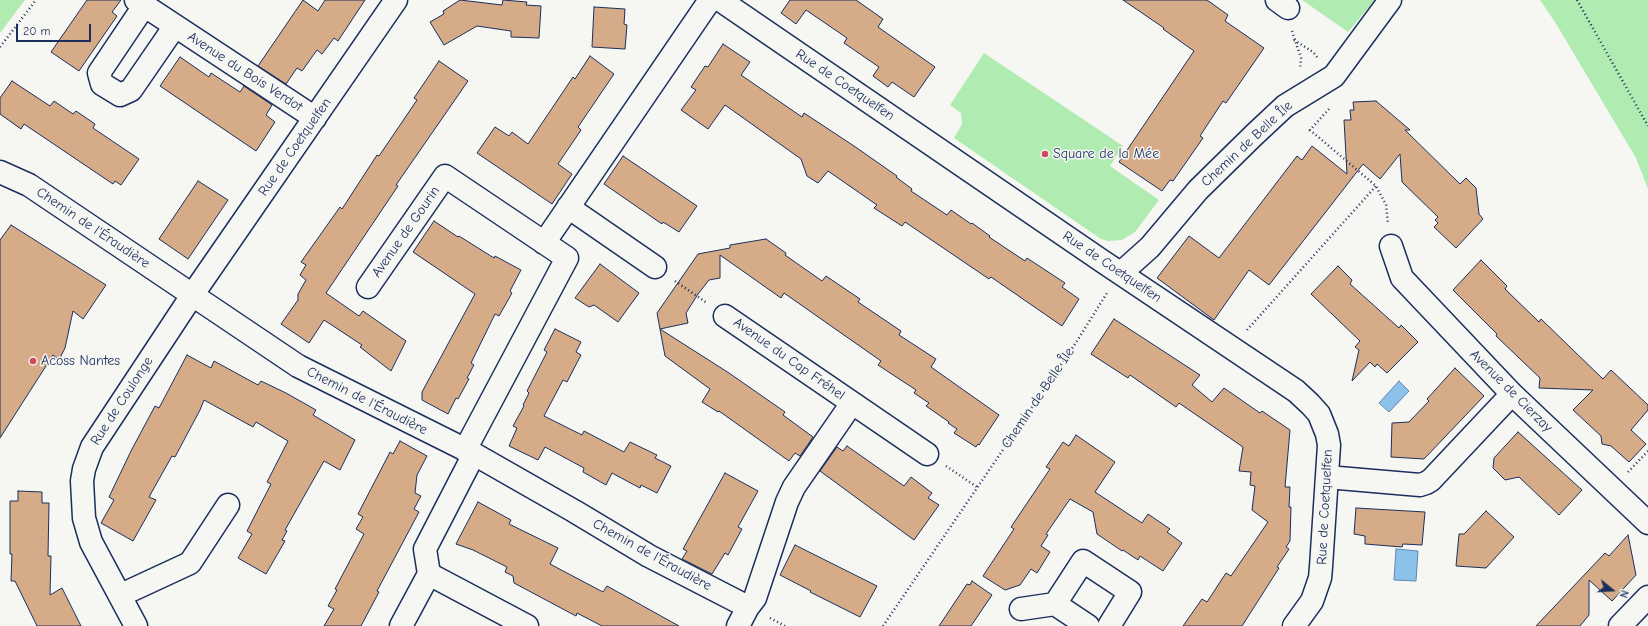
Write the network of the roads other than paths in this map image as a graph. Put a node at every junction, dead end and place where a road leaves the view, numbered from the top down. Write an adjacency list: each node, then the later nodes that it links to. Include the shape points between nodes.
1 (396, 0): 7 (street, Rue de Coetquelfen)
2 (710, 0): 9 (street)
3 (720, 0): 13 (street, Rue de Coetquelfen)
4 (1390, 0): 13 (street, Chemin de Belle Île, via 1334,76 1286,106 1254,135 1198,190 1150,247)
5 (140, 3): 6 (street, Avenue du Bois Verdot); 6 (street, Avenue du Bois Verdot, via 99,73 102,84 120,95 131,90)
6 (174, 26): 7 (street, Avenue du Bois Verdot)
7 (315, 118): 15 (street, Rue de Coetquelfen)
8 (0, 172): 15 (street, Chemin de l'Éraudière, via 29,185)
9 (568, 207): 10 (street); 12 (street)
10 (544, 242): 14 (street, Avenue de Gourin, via 445,176); 19 (street, Avenue de Gourin, via 567,258)
11 (1391, 246): 17 (street, Avenue de Cierzay, via 1402,278)
12 (655, 267)
13 (1115, 281): 21 (street, Rue de Coetquelfen, via 1296,391 1319,414 1327,434)
14 (368, 287)
15 (192, 294): 19 (street, Chemin de l'Éraudière, via 298,366); 25 (street, Rue de Coulonge, via 92,447 84,469 84,518 92,542)
16 (725, 316): 18 (street, Avenue du Cap Fréhel)
17 (1512, 394): 21 (street, via 1426,483 1420,485); 23 (street, Avenue de Cierzay)
18 (852, 403): 20 (street, Avenue du Cap Fréhel); 28 (street, Avenue du Cap Fréhel, via 794,487 756,598)
19 (470, 452): 24 (street, Avenue de Gourin, via 425,549); 28 (street, Chemin de l'Éraudière, via 649,556)
20 (926, 454)
21 (1328, 477): 36 (street, Rue de Coetquelfen, via 1320,578 1312,601)
22 (228, 505): 25 (street, via 190,563)
23 (1648, 523)
24 (429, 574): 31 (street); 32 (street)
25 (120, 595): 30 (street, Rue de Coulonge)
26 (1648, 597): 37 (street)
27 (1055, 604): 29 (street); 34 (street); 35 (street, via 1083,561 1130,592)
28 (748, 607): 33 (street, Avenue du Cap Fréhel)
29 (1021, 609)
30 (136, 626)
31 (401, 626)
32 (527, 626)
33 (738, 626)
34 (1088, 626)
35 (1109, 626)
36 (1294, 626)
37 (1620, 626)

